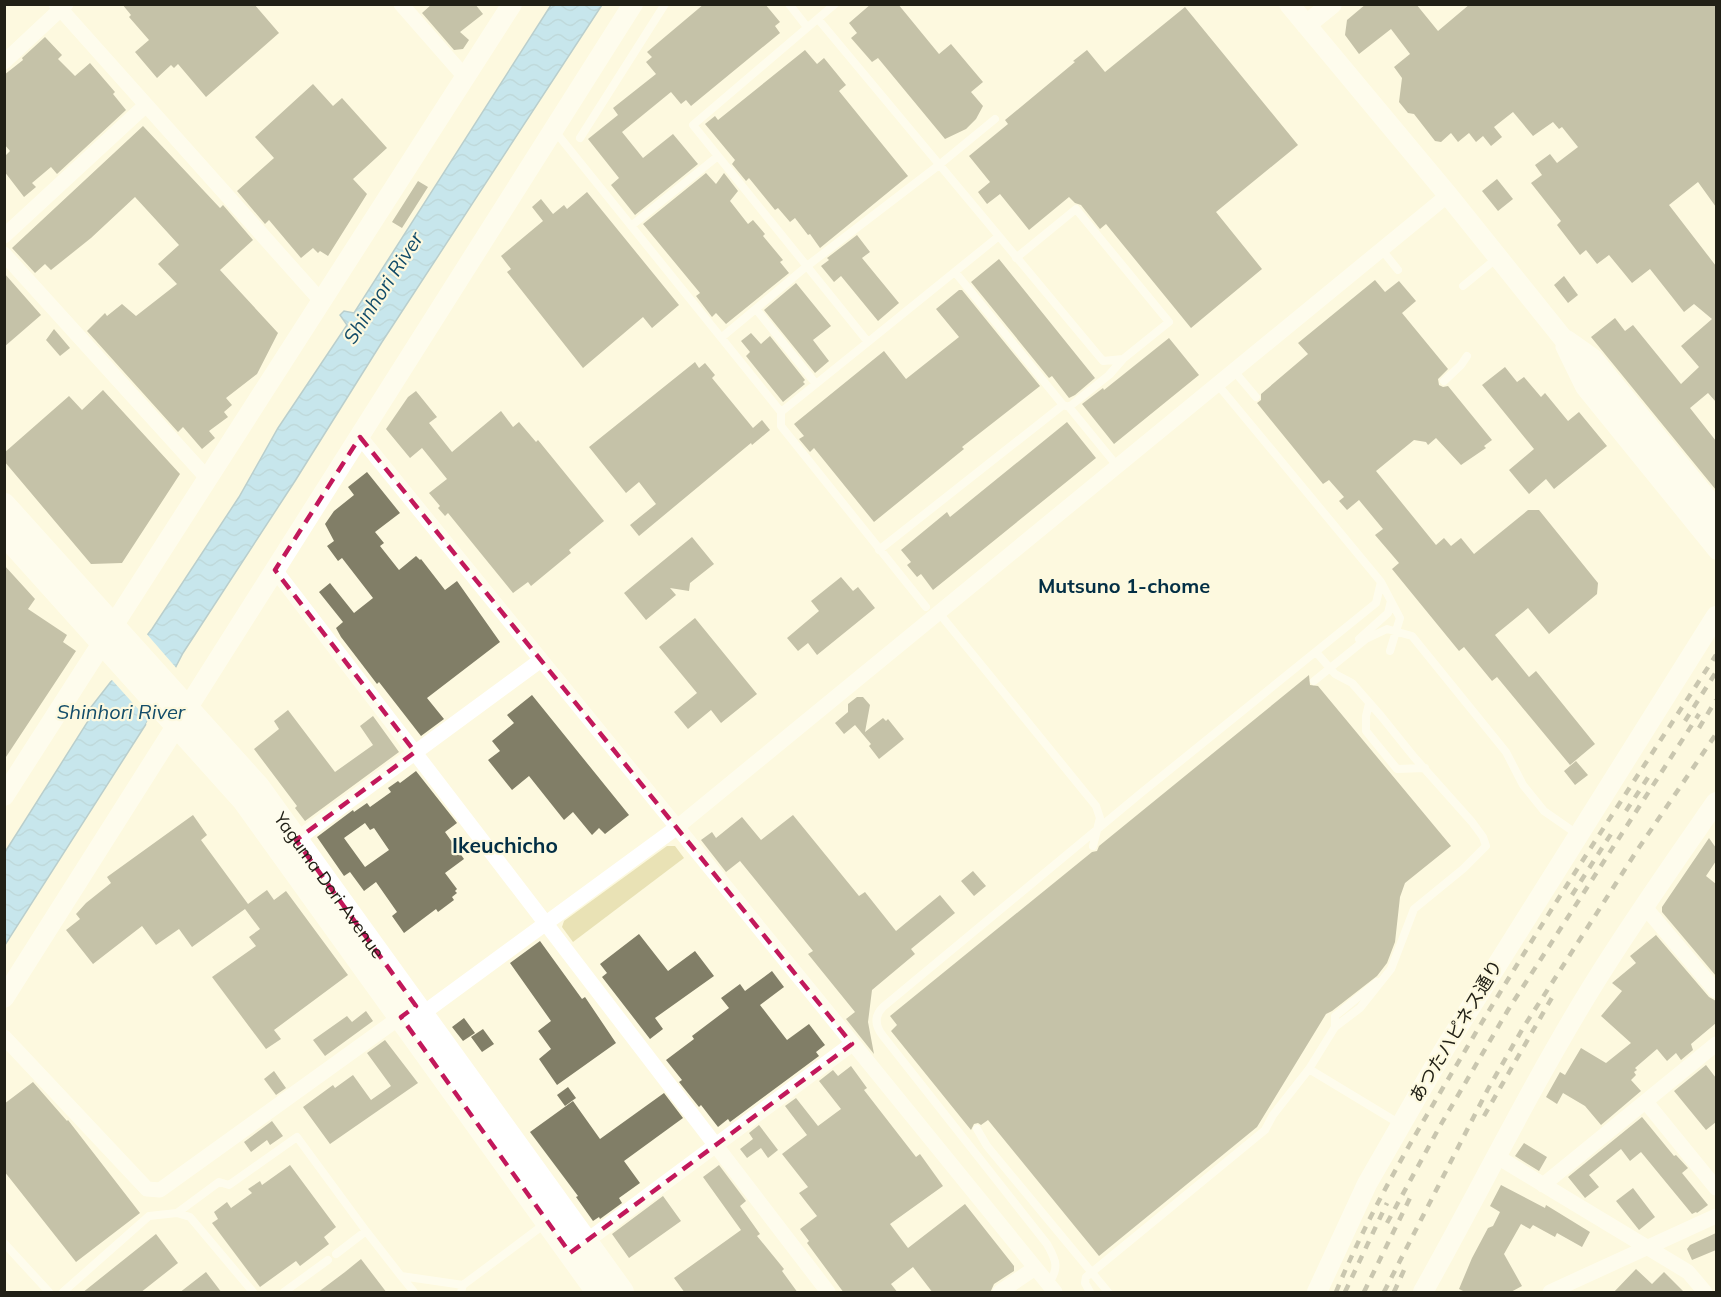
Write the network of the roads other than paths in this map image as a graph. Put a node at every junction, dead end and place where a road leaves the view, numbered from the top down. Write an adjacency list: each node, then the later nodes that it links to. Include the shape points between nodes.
1 (401, 4): 14 (street)
2 (512, 4): 14 (street)
3 (633, 4): 17 (street)
4 (665, 4): 18 (lane)
5 (789, 4): 12 (lane)
6 (835, 4): 10 (lane)
7 (1289, 4): 11 (street)
8 (1332, 4): 11 (street)
9 (61, 6): 13 (street); 15 (street)
10 (818, 19): 12 (lane); 20 (lane)
11 (1306, 25): 21 (street)
12 (807, 27): 19 (lane, via 693,125)
13 (4, 62)
14 (465, 77): 33 (street)
15 (146, 105): 23 (street); 33 (street)
16 (994, 119): 20 (lane)
17 (553, 129): 22 (lane); 47 (street)
18 (580, 138)
19 (718, 156): 22 (lane); 29 (lane)
20 (939, 165): 24 (lane); 29 (lane)
21 (1448, 195): 25 (street); 28 (street)
22 (631, 226): 36 (lane)
23 (4, 236)
24 (999, 236): 27 (lane); 31 (lane)
25 (1382, 250): 30 (lane); 40 (street)
26 (4, 254): 49 (street)
27 (1016, 258): 39 (lane, via 1103,361); 39 (lane, via 1076,209 1169,322)
28 (1498, 258): 32 (lane); 35 (street)
29 (807, 266): 34 (lane); 37 (lane)
30 (1398, 270)
31 (955, 272): 37 (lane); 45 (lane)
32 (1463, 286)
33 (322, 302): 49 (street)
34 (756, 309): 36 (lane); 42 (lane)
35 (1554, 328): 51 (street, via 1595,357); 52 (street); 55 (street, via 1583,388)
36 (722, 337): 46 (lane)
37 (868, 342): 42 (lane)
38 (1467, 356): 41 (lane)
39 (1124, 359): 45 (lane)
40 (1234, 371): 43 (street); 44 (lane)
41 (1444, 381)
42 (816, 384): 46 (lane)
43 (1218, 385): 48 (street); 57 (lane)
44 (1256, 397)
45 (1066, 406): 48 (lane); 54 (lane)
46 (781, 411): 54 (lane, via 780,426)
47 (360, 437): 56 (street); 64 (street)
48 (1118, 467): 59 (street)
49 (208, 479): 61 (street)
50 (4, 505): 61 (main road, Yaguma Dori Avenue)
51 (1716, 505)
52 (1716, 529)
53 (4, 532): 61 (main road, Yaguma Dori Avenue)
54 (879, 550): 59 (lane)
55 (1716, 552)
56 (275, 570): 66 (street); 67 (street)
57 (1381, 582): 58 (lane); 63 (lane, via 1376,603)
58 (1391, 601): 62 (lane, via 1400,618); 73 (lane, via 1380,622 1312,679 1366,639 1387,629 1412,636 1506,752 1523,785 1544,811)
59 (932, 610): 71 (street); 72 (lane, via 1096,806)
60 (1716, 616): 73 (street, あつたハピネス通り)
61 (115, 640): 66 (main road, Yaguma Dori Avenue); 69 (street)
62 (1390, 651)
63 (1316, 652): 65 (lane, via 1335,674 1352,683); 72 (lane)
64 (541, 660): 67 (street); 71 (street)
65 (1369, 704): 68 (lane); 68 (lane, via 1366,731 1397,769)
66 (177, 710): 74 (main road, Yaguma Dori Avenue, via 258,787); 79 (street); 80 (main road, Yaguma Dori Avenue)
67 (415, 752): 74 (street); 77 (street)
68 (1425, 768): 84 (lane, via 1478,830 1486,846 1414,909 1391,969 1360,1008 1335,1027)
69 (4, 796)
70 (1716, 802): 76 (street)
71 (676, 828): 77 (street); 82 (street)
72 (1099, 828): 75 (lane); 103 (lane, via 883,1007 876,1025 1047,1244 1056,1265)
73 (1579, 835): 86 (street, あつたハピネス通り, via 1444,1048)
74 (296, 840): 80 (main road, Yaguma Dori Avenue)
75 (1093, 846)
76 (1644, 906): 78 (street); 89 (street, via 1589,991)
77 (545, 924): 80 (street); 88 (street)
78 (1716, 991)
79 (4, 998)
80 (413, 1012): 81 (street, via 160,1190 147,1189); 94 (main road, Yaguma Dori Avenue); 97 (main road, Yaguma Dori Avenue)
81 (4, 1037)
82 (852, 1044): 88 (street); 101 (street)
83 (1716, 1044): 85 (street)
84 (1309, 1070): 86 (lane); 115 (lane, via 1265,1130 1086,1277)
85 (1646, 1102): 90 (street); 91 (street)
86 (1401, 1124): 117 (street, あつたハピネス通り, via 1367,1184)
87 (977, 1129): 116 (lane)
88 (715, 1146): 97 (street); 113 (street)
89 (1496, 1156): 90 (street); 105 (street)
90 (1544, 1185): 98 (street)
91 (1716, 1188)
92 (177, 1213): 95 (lane, via 219,1182 229,1185 297,1137); 107 (lane, via 149,1216); 108 (lane, via 190,1217)
93 (1716, 1216): 98 (street)
94 (548, 1222): 97 (main road, Yaguma Dori Avenue); 104 (lane)
95 (366, 1231): 99 (lane); 102 (lane)
96 (4, 1243): 106 (lane)
97 (578, 1247): 111 (main road, Yaguma Dori Avenue); 112 (main road, Yaguma Dori Avenue)
98 (1647, 1247): 118 (street); 119 (street, via 1688,1272)
99 (336, 1254)
100 (328, 1260): 109 (lane)
101 (1035, 1268): 103 (street); 114 (street)
102 (401, 1276): 104 (lane); 110 (lane)
103 (1052, 1288)
104 (462, 1289)
105 (1428, 1291)
106 (49, 1293)
107 (63, 1293)
108 (253, 1293)
109 (284, 1293)
110 (414, 1293)
111 (598, 1293)
112 (622, 1293)
113 (828, 1293)
114 (1000, 1293)
115 (1090, 1293)
116 (1107, 1293)
117 (1317, 1293)
118 (1550, 1293)
119 (1705, 1293)

